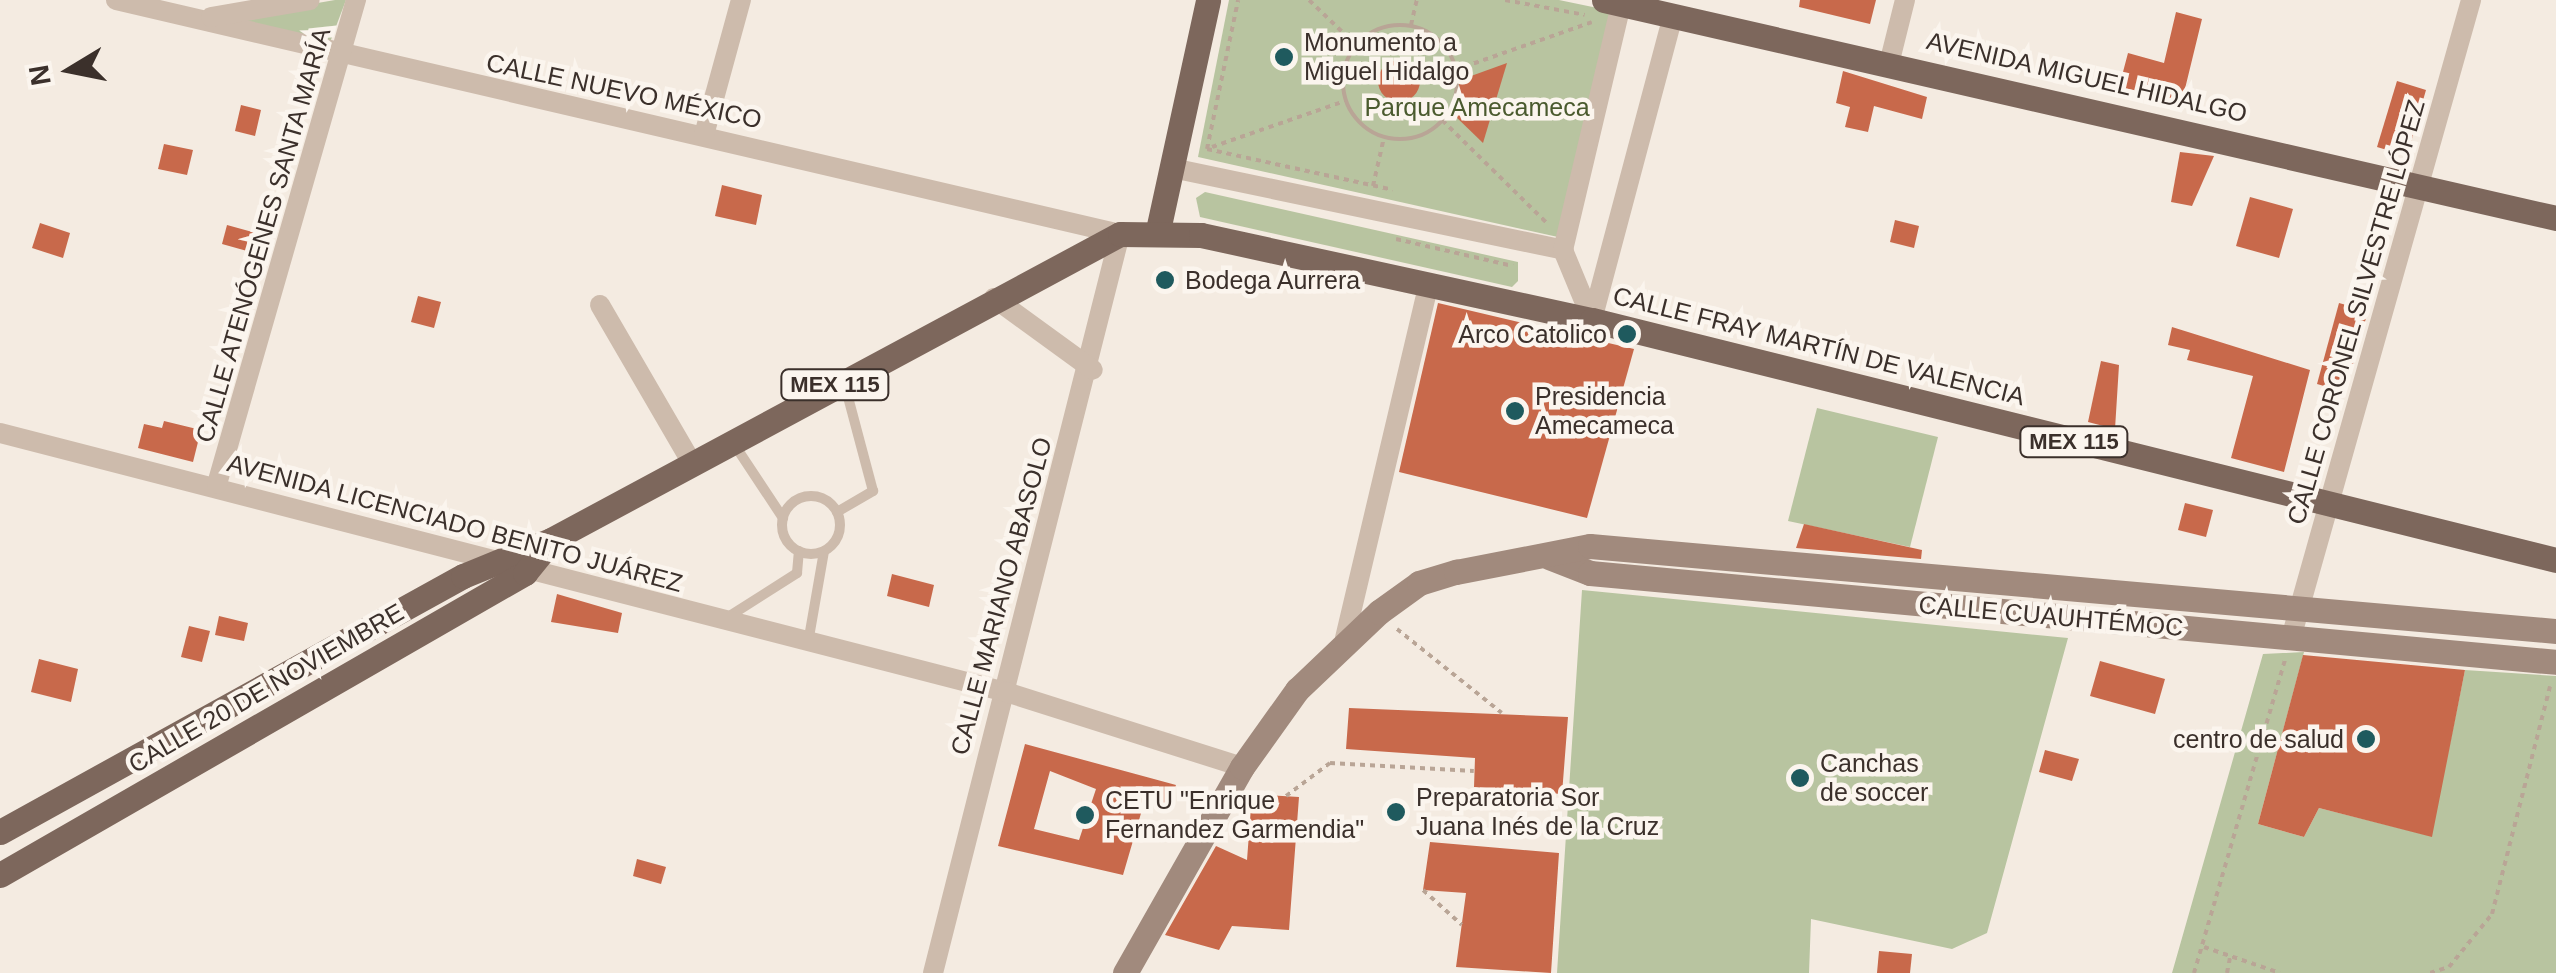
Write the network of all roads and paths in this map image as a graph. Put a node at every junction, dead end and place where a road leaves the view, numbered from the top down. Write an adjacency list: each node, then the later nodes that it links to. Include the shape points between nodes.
1 (116, 0): 14 (street, CALLE NUEVO MÉXICO)
2 (310, 0): 14 (street)
3 (356, 0): 18 (street, CALLE ATENÓGENES SANTA MARÍA)
4 (741, 0): 23 (street)
5 (1208, 0): 26 (main road)
6 (1238, 0): 25 (path)
7 (1309, 0): 17 (path)
8 (1417, 0): 15 (path)
9 (1505, 0): 12 (path)
10 (1905, 0): 19 (street)
11 (2472, 0): 27 (street, CALLE CORONEL SILVESTRE LÓPEZ)
12 (1609, 7): 13 (main road, AVENIDA MIGUEL HIDALGO); 16 (path); 20 (path); 39 (street)
13 (1674, 8): 19 (main road, AVENIDA MIGUEL HIDALGO); 44 (street)
14 (199, 19): 18 (street, CALLE NUEVO MÉXICO)
15 (1411, 26): 17 (path, via 1381,28); 20 (path, via 1440,41)
16 (1597, 36)
17 (1356, 45): 21 (path)
18 (341, 54): 23 (street, CALLE NUEVO MÉXICO); 50 (street, CALLE ATENÓGENES SANTA MARÍA)
19 (1890, 64): 27 (main road, AVENIDA MIGUEL HIDALGO)
20 (1456, 70): 22 (path)
21 (1346, 101): 24 (path); 25 (path)
22 (1442, 120): 24 (path, via 1415,137); 34 (path)
23 (704, 135): 36 (street, CALLE NUEVO MÉXICO)
24 (1384, 137): 28 (path)
25 (1207, 149): 28 (path)
26 (1172, 168): 30 (street); 35 (main road)
27 (2418, 182): 32 (main road, AVENIDA MIGUEL HIDALGO); 51 (street, CALLE CORONEL SILVESTRE LÓPEZ)
28 (1373, 186): 29 (path); 30 (path)
29 (1408, 194)
30 (1368, 210): 39 (street)
31 (1555, 211): 34 (path)
32 (2556, 218)
33 (1533, 223): 34 (path)
34 (1551, 228)
35 (1158, 230): 36 (main road, CALLE 20 DE NOVIEMBRE / MEX 115); 40 (main road, MEX 115)
36 (1120, 234): 42 (main road, CALLE 20 DE NOVIEMBRE / MEX 115); 45 (street, CALLE MARIANO ABASOLO)
37 (1390, 238): 38 (path)
38 (1426, 246): 40 (path); 41 (path, via 1513,266)
39 (1563, 250): 44 (street)
40 (1425, 275): 44 (main road, MEX 115); 68 (street)
41 (1514, 279)
42 (994, 298): 45 (street); 46 (main road, CALLE 20 DE NOVIEMBRE / MEX 115)
43 (600, 305): 49 (street)
44 (1592, 320): 51 (main road, CALLE FRAY MARTÍN DE VALENCIA / MEX 115)
45 (1093, 370): 73 (street, CALLE MARIANO ABASOLO)
46 (843, 381): 48 (main road, CALLE 20 DE NOVIEMBRE / MEX 115); 52 (lane, via 873,490)
47 (0, 433): 50 (street, AVENIDA LICENCIADO BENITO JUÁREZ)
48 (732, 441): 49 (main road, CALLE 20 DE NOVIEMBRE / MEX 115); 53 (lane)
49 (692, 463): 58 (main road, CALLE 20 DE NOVIEMBRE / MEX 115)
50 (218, 484): 58 (street, AVENIDA LICENCIADO BENITO JUÁREZ)
51 (2326, 506): 57 (main road, CALLE FRAY MARTÍN DE VALENCIA / MEX 115); 62 (street, CALLE CORONEL SILVESTRE LÓPEZ)
52 (837, 512): 53 (lane, via 803,497); 55 (lane, via 836,539)
53 (783, 518): 54 (lane)
54 (798, 551): 55 (lane); 65 (lane, via 797,573)
55 (824, 551): 70 (lane)
56 (1549, 556): 59 (main road, CALLE CUAUHTÉMOC, via 1590,546); 61 (main road, CALLE CUAUHTÉMOC, via 1590,573); 63 (main road, CALLE CUAUHTÉMOC, via 1419,583)
57 (2556, 560)
58 (515, 565): 65 (street, AVENIDA LICENCIADO BENITO JUÁREZ); 78 (main road, CALLE 20 DE NOVIEMBRE / MEX 115); 79 (main road, CALLE 20 DE NOVIEMBRE / MEX 115)
59 (1816, 566): 60 (main road, CALLE CUAUHTÉMOC); 61 (main road)
60 (2058, 589): 62 (main road, CALLE CUAUHTÉMOC); 64 (main road)
61 (1815, 594): 64 (main road, CALLE CUAUHTÉMOC)
62 (2297, 611): 66 (main road, CALLE CUAUHTÉMOC); 69 (street, CALLE CORONEL SILVESTRE LÓPEZ)
63 (1378, 612): 68 (main road, CALLE CUAUHTÉMOC); 74 (path)
64 (2056, 616): 69 (main road, CALLE CUAUHTÉMOC)
65 (724, 620): 70 (street, AVENIDA LICENCIADO BENITO JUÁREZ)
66 (2461, 624): 67 (main road, CALLE CUAUHTÉMOC); 71 (main road)
67 (2556, 632)
68 (1346, 638): 75 (main road, CALLE CUAUHTÉMOC)
69 (2291, 638): 71 (main road, CALLE CUAUHTÉMOC); 82 (path)
70 (808, 642): 73 (street, AVENIDA LICENCIADO BENITO JUÁREZ)
71 (2458, 653): 72 (main road, CALLE CUAUHTÉMOC)
72 (2556, 662): 89 (path, via 2492,914 2449,966)
73 (1006, 692): 75 (street, AVENIDA LICENCIADO BENITO JUÁREZ); 84 (street, CALLE MARIANO ABASOLO)
74 (1502, 713)
75 (1242, 767): 85 (main road, CALLE CUAUHTÉMOC)
76 (1474, 771): 77 (path, via 1353,760 1317,768)
77 (1286, 796)
78 (0, 832)
79 (0, 875)
80 (1423, 890): 81 (path)
81 (1462, 924)
82 (2202, 946): 83 (path); 86 (path)
83 (2230, 957): 87 (path); 88 (path)
84 (933, 973)
85 (1124, 973)
86 (2194, 973)
87 (2228, 973)
88 (2280, 973)
89 (2430, 973)

